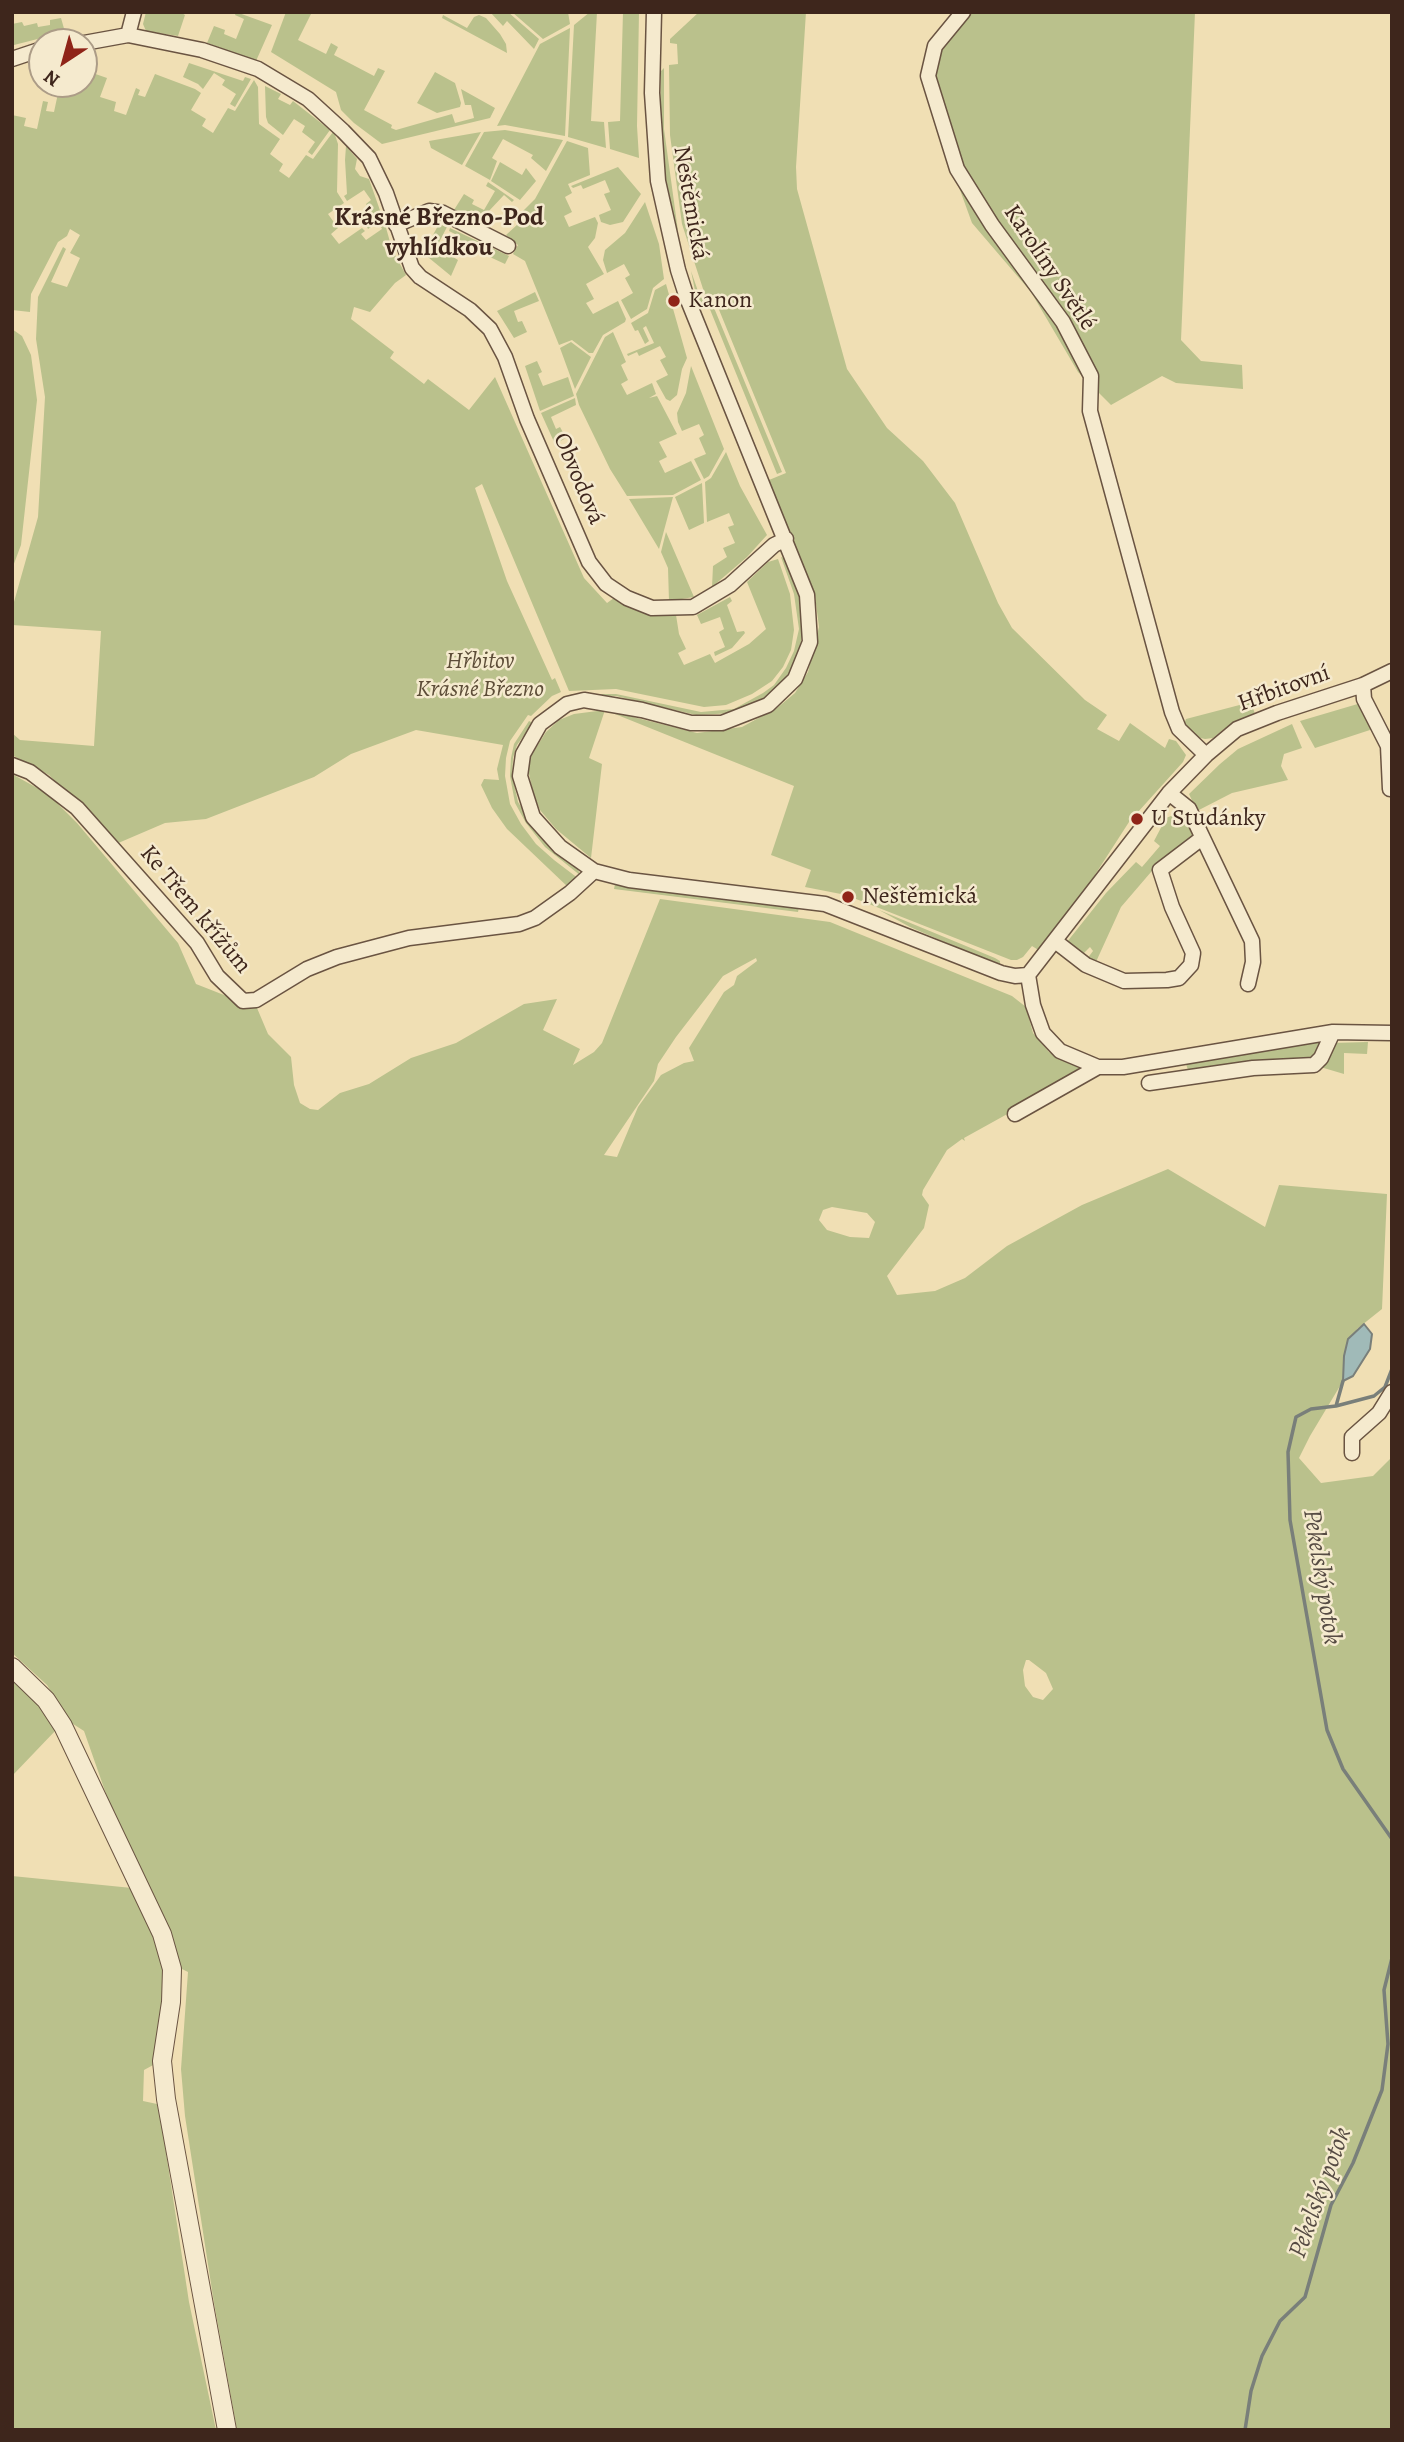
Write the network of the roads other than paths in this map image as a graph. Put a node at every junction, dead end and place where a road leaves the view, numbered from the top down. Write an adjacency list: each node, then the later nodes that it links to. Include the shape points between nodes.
1 (134, 12): 4 (street)
2 (654, 12): 8 (street, Neštěmická, via 652,93 658,181 678,270)
3 (964, 12): 11 (street, Karolíny Světlé, via 936,47 928,76 957,169 1063,322 1091,376 1090,411 1172,712 1179,729)
4 (128, 36): 5 (street, Obvodová); 6 (street, Obvodová, via 202,50 258,69 308,99 369,158)
5 (98, 41)
6 (396, 225): 7 (street, via 429,211 454,218); 8 (street, Obvodová, via 420,277 490,329 589,562 606,584 652,608 693,607 730,585)
7 (508, 246)
8 (786, 539): 16 (street, Neštěmická, via 807,595 810,642 794,679 768,705 722,723 691,723 584,700 567,704 540,724 523,754 520,776 533,817 560,847)
9 (1392, 671): 10 (street, Hřbitovní)
10 (1363, 685): 11 (street, Hřbitovní, via 1237,729); 13 (street, via 1364,699 1388,746)
11 (1206, 754): 14 (street, Hřbitovní)
12 (12, 765): 16 (street, Ke Třem křížům, via 30,772 77,808 243,1001 256,1000 337,957 409,939 519,924 535,918)
13 (1390, 789)
14 (1169, 793): 15 (street, via 1189,809); 17 (street, Hřbitovní)
15 (1202, 838): 17 (street, via 1160,870 1193,953 1191,965 1179,978 1124,981 1086,965); 19 (street, via 1252,941)
16 (594, 871): 18 (street, Neštěmická, via 629,880 825,904 1001,973)
17 (1055, 941): 18 (street, Hřbitovní)
18 (1028, 975): 22 (street, via 1042,1033 1060,1052)
19 (1248, 984)
20 (1333, 1032): 21 (street); 22 (street, via 1123,1067); 23 (street, via 1314,1065 1253,1068)
21 (1392, 1033)
22 (1098, 1067): 24 (street)
23 (1149, 1083)
24 (1015, 1114)
25 (1392, 1392): 26 (street, via 1352,1437)
26 (1352, 1453)
27 (12, 1667): 28 (street, via 46,1700 63,1726 162,1934 172,1969 162,2061 166,2099)
28 (227, 2430)

